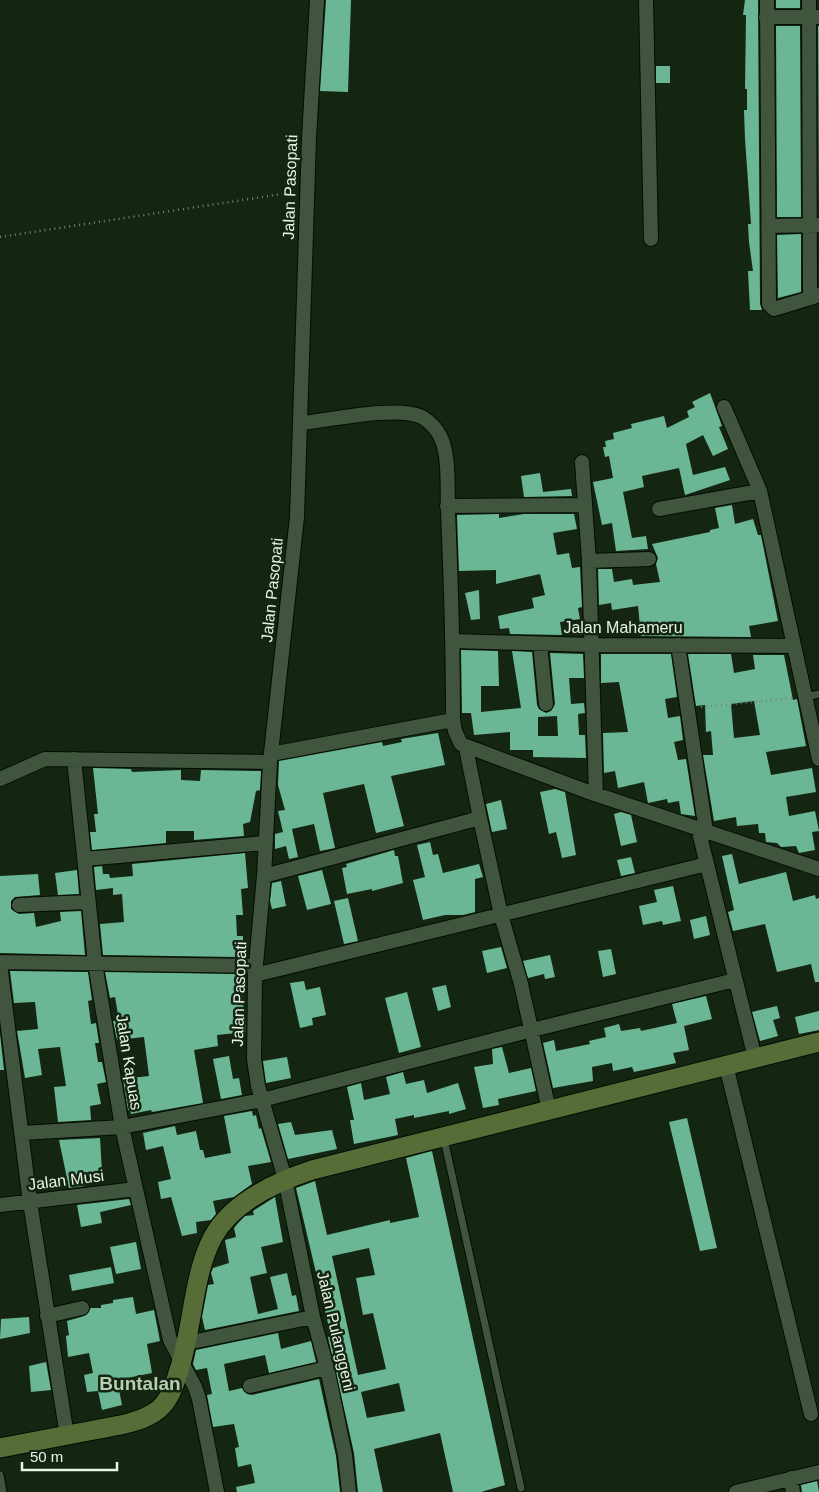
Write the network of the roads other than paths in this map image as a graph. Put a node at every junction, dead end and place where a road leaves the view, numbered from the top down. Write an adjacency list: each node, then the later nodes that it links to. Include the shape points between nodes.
1 (316, 0): 12 (street, Jalan Pasopati, via 307,190)
2 (646, 0): 9 (street)
3 (766, 0): 5 (street)
4 (810, 0): 6 (street)
5 (766, 17): 6 (street); 8 (street)
6 (814, 17): 7 (street)
7 (814, 225): 8 (street); 10 (street)
8 (768, 226): 10 (street, via 770,306 774,309)
9 (651, 239)
10 (814, 296)
11 (724, 407): 14 (street)
12 (302, 424): 16 (street, via 397,412 422,417 441,437 445,454); 29 (street, Jalan Pasopati, via 297,517)
13 (582, 462): 15 (street)
14 (760, 491): 17 (street); 24 (street)
15 (585, 505): 16 (street); 19 (street)
16 (447, 506): 20 (street)
17 (659, 510)
18 (649, 559): 19 (street)
19 (589, 561): 23 (street)
20 (453, 641): 21 (street, Jalan Mahameru); 27 (street)
21 (540, 644): 23 (street, Jalan Mahameru); 26 (street)
22 (678, 644): 23 (street, Jalan Mahameru); 24 (street, Jalan Mahameru); 35 (street)
23 (592, 645): 33 (street)
24 (793, 646): 25 (street)
25 (813, 695): 31 (street)
26 (546, 704)
27 (453, 720): 28 (street, via 458,739); 29 (street)
28 (466, 748): 33 (street); 34 (street)
29 (270, 758): 30 (street); 36 (street, Jalan Pasopati)
30 (74, 759): 32 (street, via 45,759); 37 (street, Jalan Kapuas)
31 (819, 759)
32 (0, 778)
33 (596, 795): 35 (street)
34 (480, 818): 40 (street); 43 (street)
35 (702, 829): 38 (street); 39 (street)
36 (264, 843): 37 (street); 40 (street, Jalan Pasopati)
37 (84, 859): 41 (street, Jalan Kapuas)
38 (707, 864): 43 (street); 47 (street)
39 (819, 869)
40 (264, 876): 46 (street, Jalan Pasopati)
41 (88, 902): 42 (street); 45 (street, Jalan Kapuas)
42 (19, 905)
43 (501, 915): 46 (street); 48 (street)
44 (0, 963): 45 (street); 55 (street)
45 (95, 963): 46 (street); 54 (street, Jalan Kapuas)
46 (256, 971): 52 (street, Jalan Pasopati, via 254,1059)
47 (735, 980): 48 (street); 50 (street)
48 (532, 1030): 52 (street); 53 (street)
49 (819, 1042): 50 (main road)
50 (755, 1058): 51 (main road)
51 (726, 1065): 53 (main road); 68 (street)
52 (262, 1100): 54 (street); 57 (street, Jalan Pasopati)
53 (549, 1110): 56 (main road)
54 (122, 1127): 55 (street); 58 (street, Jalan Kapuas)
55 (22, 1133): 59 (street)
56 (443, 1137): 57 (main road); 74 (lane)
57 (285, 1179): 63 (street, Jalan Pulanggeni); 64 (main road, via 249,1199 213,1237 203,1264)
58 (136, 1189): 59 (street, Jalan Musi); 65 (street, Jalan Kapuas, via 170,1340)
59 (30, 1202): 60 (street, Jalan Musi); 62 (street)
60 (0, 1205)
61 (82, 1308): 62 (street)
62 (47, 1316): 69 (street)
63 (313, 1317): 64 (street); 66 (street, Jalan Pulanggeni)
64 (187, 1343): 65 (main road)
65 (181, 1364): 69 (main road, via 170,1394 156,1411 133,1422); 76 (street, Jalan Kapuas, via 199,1399)
66 (327, 1368): 67 (street); 77 (street, Jalan Pulanggeni, via 345,1455)
67 (250, 1386)
68 (810, 1414)
69 (67, 1436): 70 (main road)
70 (0, 1448)
71 (819, 1472): 73 (street)
72 (0, 1475): 75 (lane)
73 (792, 1485): 78 (street)
74 (520, 1488)
75 (3, 1492)
76 (217, 1492)
77 (349, 1492)
78 (736, 1492)

